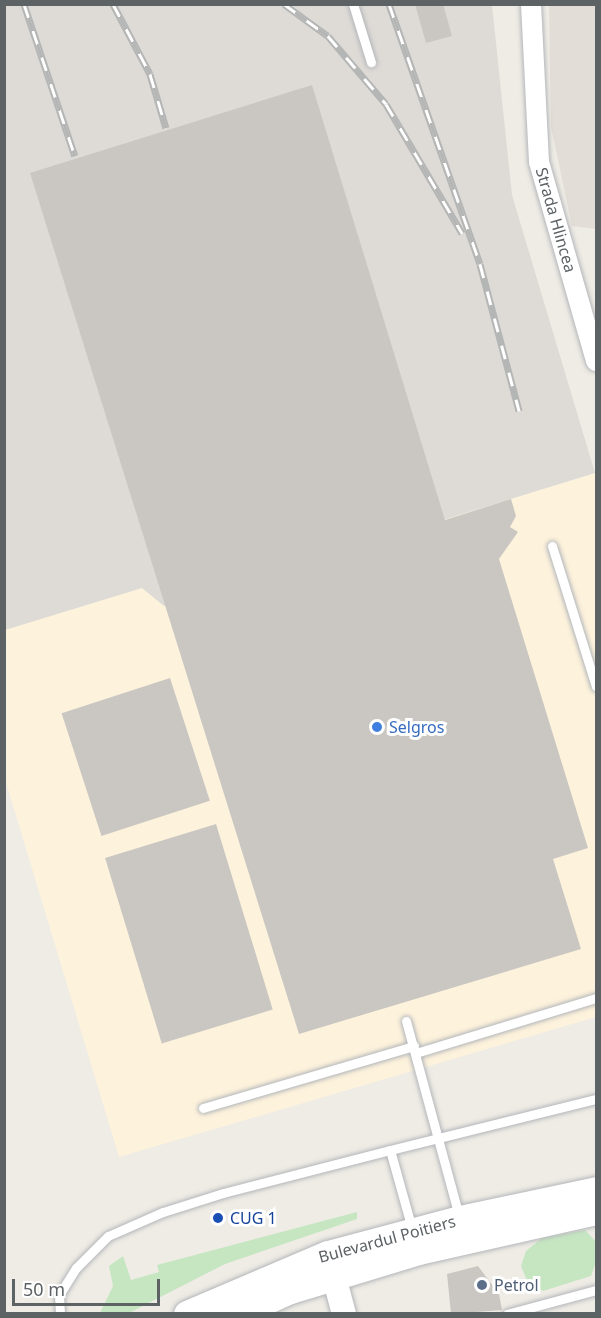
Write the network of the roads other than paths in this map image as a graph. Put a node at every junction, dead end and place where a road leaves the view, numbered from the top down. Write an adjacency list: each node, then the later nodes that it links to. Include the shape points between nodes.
1 (353, 4): 3 (lane)
2 (531, 4): 4 (street, Strada Hlincea, via 539,162)
3 (371, 62)
4 (597, 361)
5 (552, 546): 6 (lane)
6 (597, 686)
7 (597, 998): 9 (lane)
8 (406, 1021): 9 (lane)
9 (415, 1050): 11 (lane); 12 (lane)
10 (597, 1100): 12 (lane)
11 (203, 1108)
12 (439, 1138): 13 (lane); 16 (lane)
13 (390, 1150): 17 (lane); 20 (lane, via 224,1193 163,1212 108,1236 76,1268 59,1295)
14 (597, 1190): 16 (main road, Bulevardul Poitiers)
15 (597, 1211): 16 (main road, Bulevardul Poitiers)
16 (462, 1229): 17 (main road, Bulevardul Poitiers)
17 (415, 1241): 18 (main road, Bulevardul Poitiers)
18 (331, 1265): 21 (main road, Bulevardul Poitiers); 22 (main road, Bulevardul Poitiers); 23 (street)
19 (597, 1290): 24 (lane)
20 (60, 1314)
21 (187, 1314)
22 (237, 1314)
23 (344, 1314)
24 (507, 1314)

